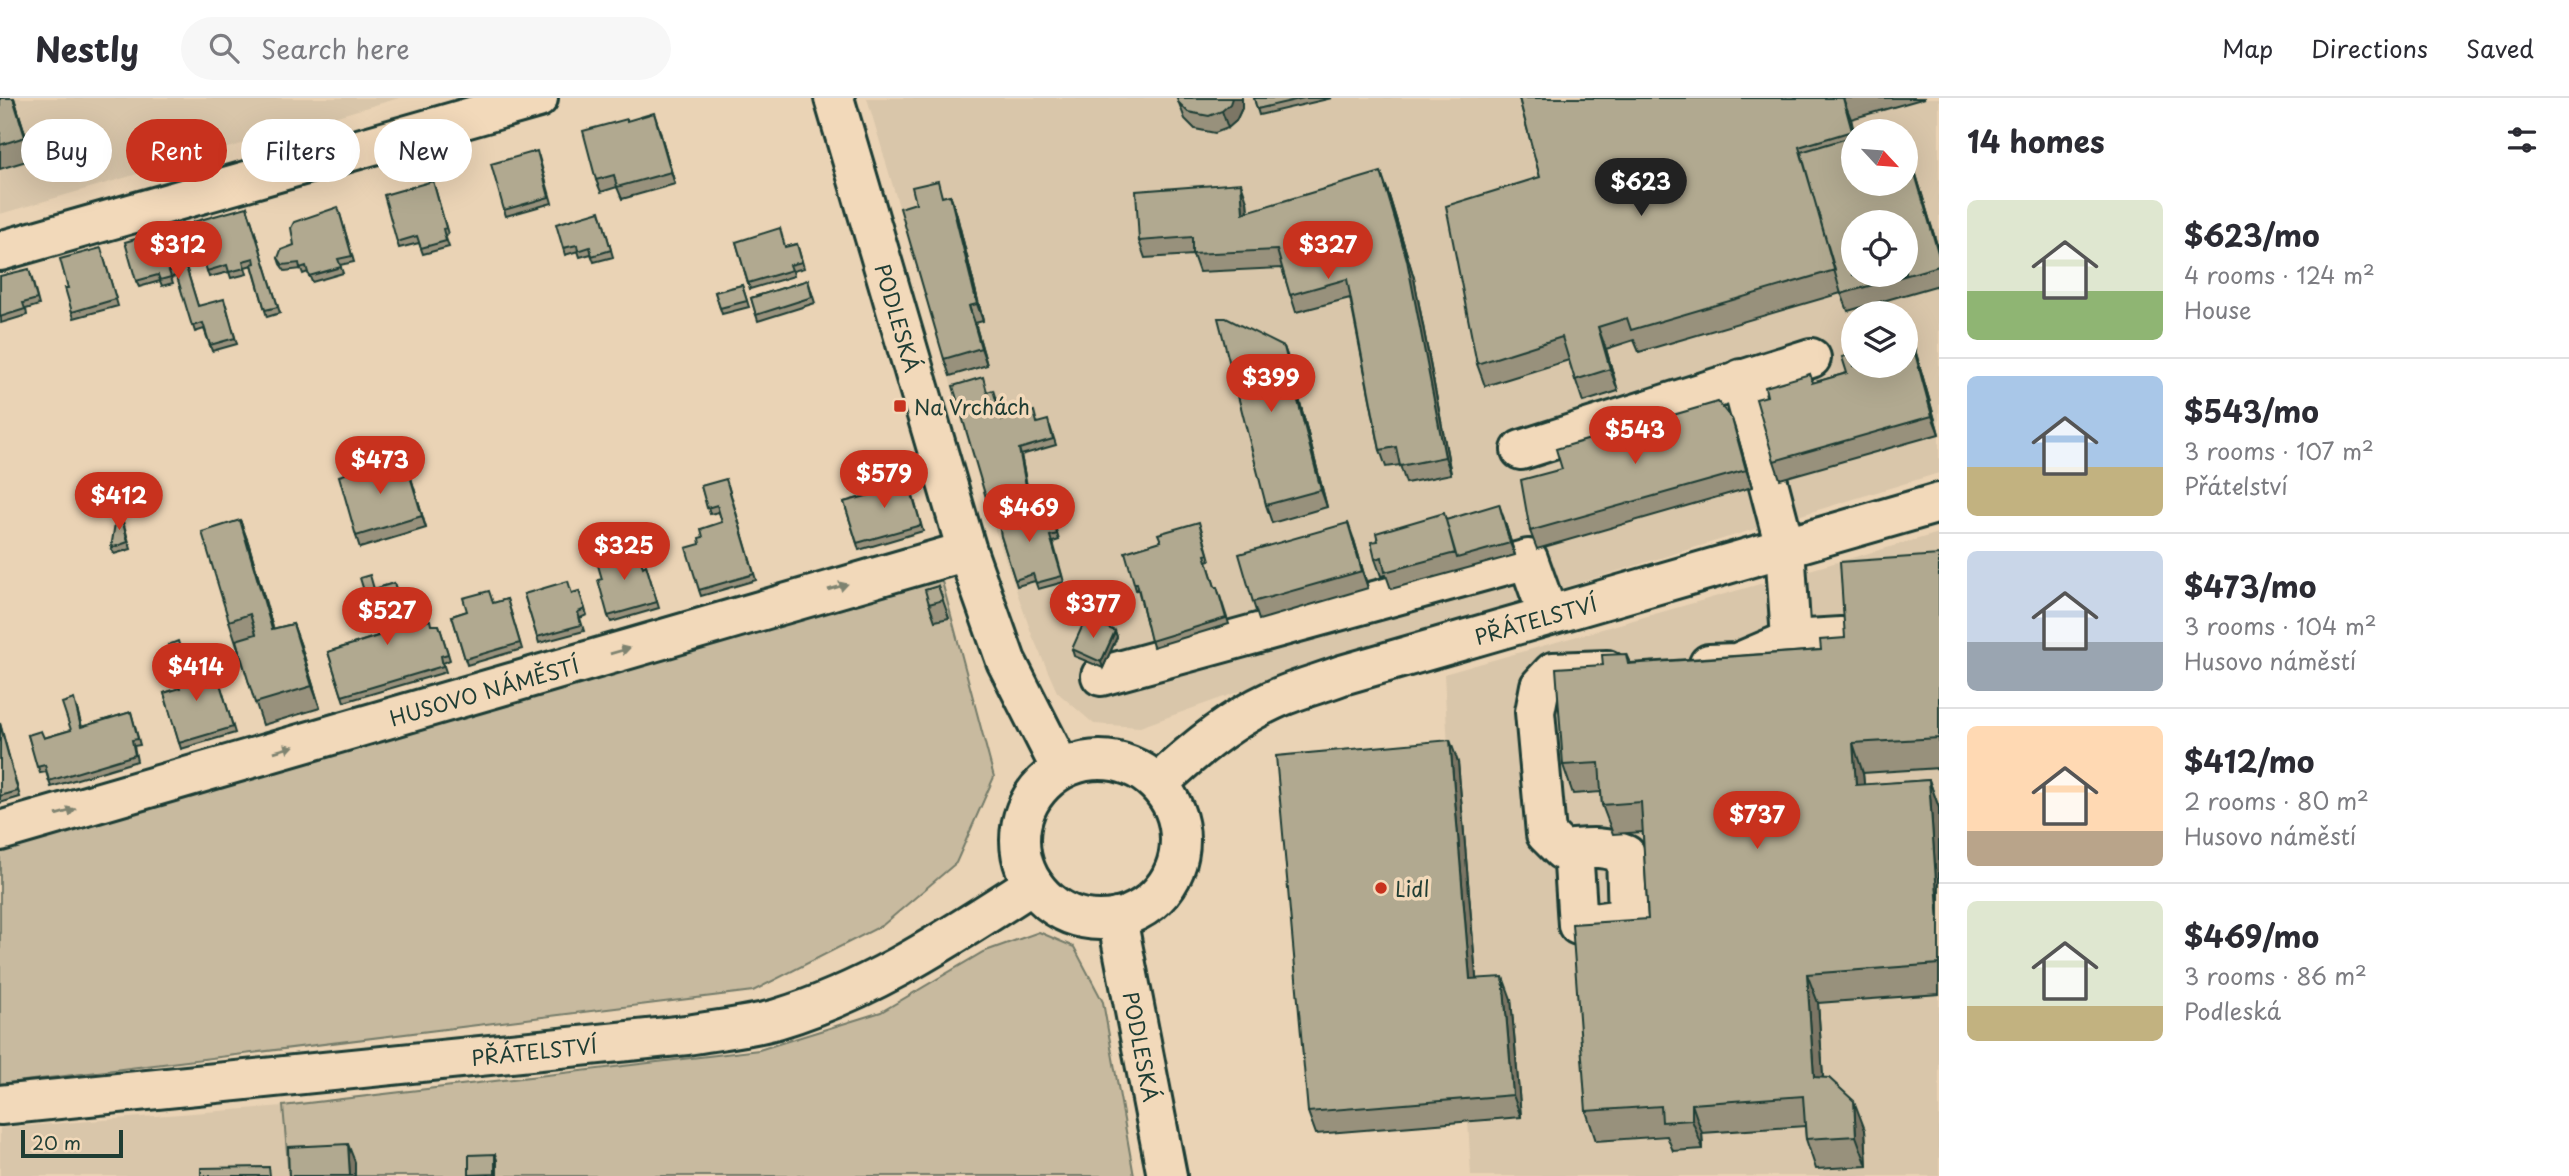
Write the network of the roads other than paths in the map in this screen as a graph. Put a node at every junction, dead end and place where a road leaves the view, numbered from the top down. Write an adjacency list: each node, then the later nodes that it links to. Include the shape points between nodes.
1 (538, 98): 3 (main road)
2 (834, 98): 9 (main road, PODLESKÁ)
3 (0, 251)
4 (1811, 358): 5 (main road)
5 (1741, 379): 6 (main road); 8 (main road)
6 (1521, 450)
7 (1939, 503): 8 (main road, PŘÁTELSTVÍ)
8 (1785, 547): 10 (main road, PŘÁTELSTVÍ); 12 (main road)
9 (967, 551): 14 (main road, PODLESKÁ, via 1006,661); 16 (main road, HUSOVO NÁMĚSTÍ, one-way to 9)
10 (1548, 615): 13 (main road, via 1528,559); 15 (main road, PŘÁTELSTVÍ, via 1342,675 1270,701 1224,728)
11 (1842, 637): 12 (main road)
12 (1791, 640): 17 (main road, via 1737,663 1553,672 1540,686 1535,712 1546,834 1562,850)
13 (1101, 676)
14 (1061, 769): 15 (main road, via 1102,760 1132,767); 18 (main road, via 1044,782 1023,818 1022,860)
15 (1157, 784): 19 (main road, via 1177,821 1177,862 1156,897)
16 (0, 831)
17 (1573, 849)
18 (1034, 884): 19 (main road, via 1060,910 1079,918); 20 (main road, PŘÁTELSTVÍ, via 859,989 776,1019 687,1035)
19 (1117, 918): 21 (main road, PODLESKÁ)
20 (0, 1105)
21 (1167, 1176)

